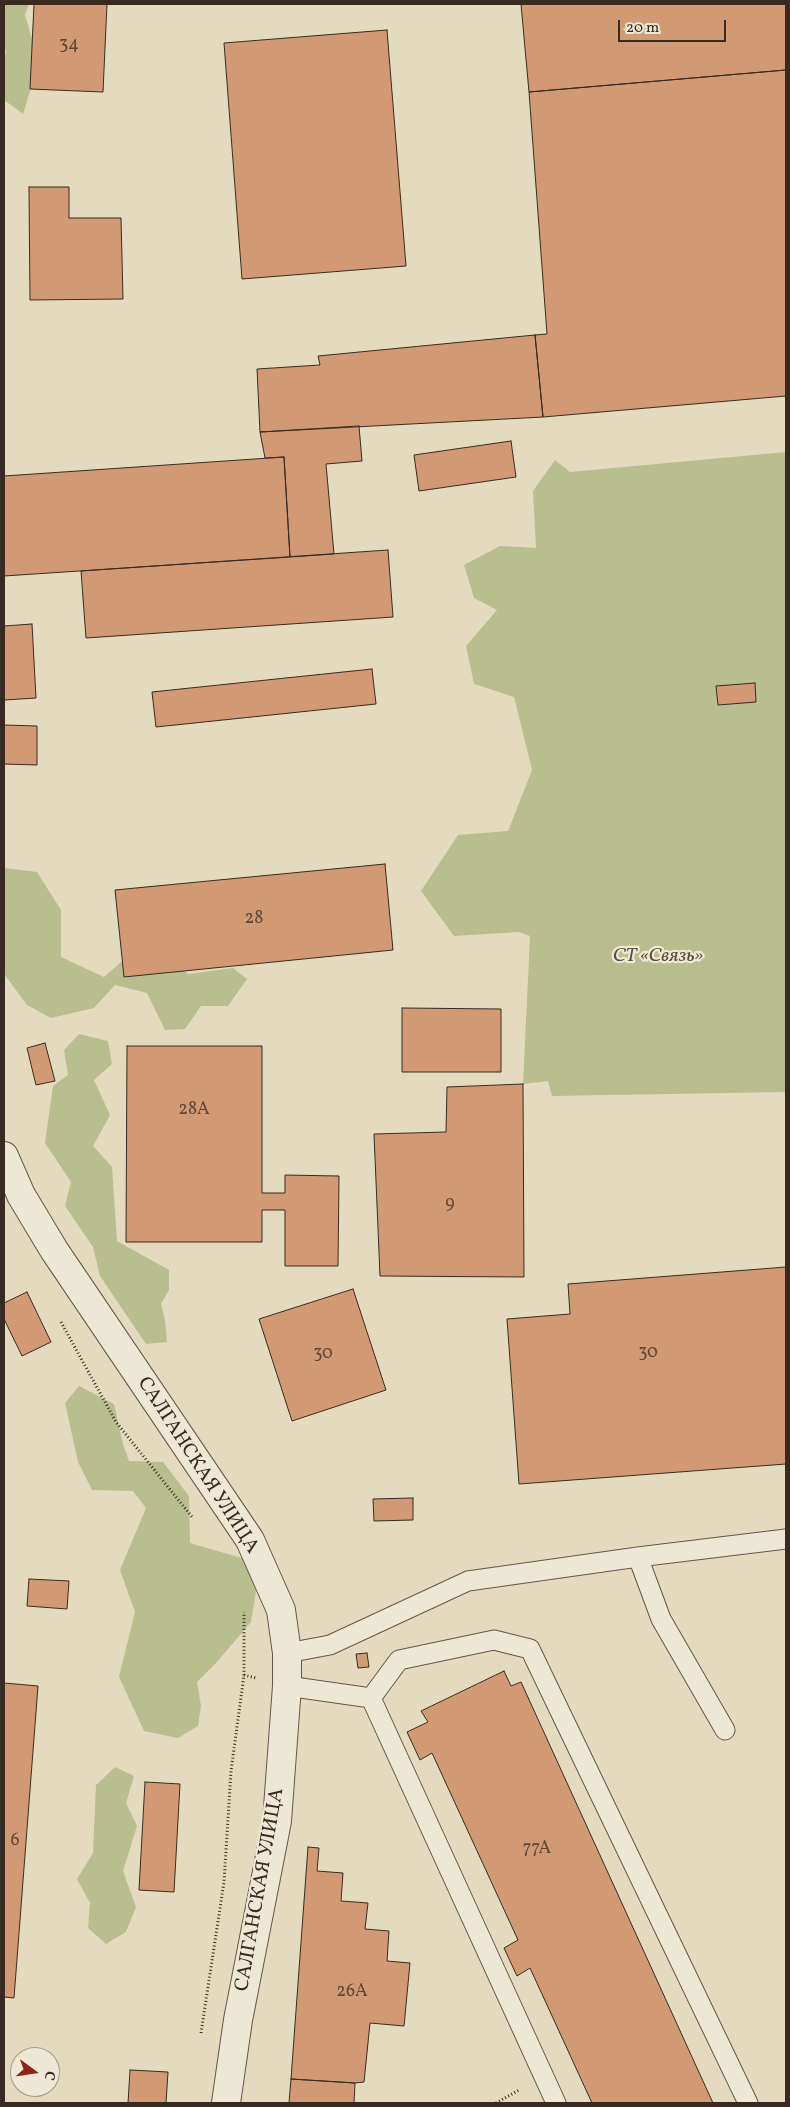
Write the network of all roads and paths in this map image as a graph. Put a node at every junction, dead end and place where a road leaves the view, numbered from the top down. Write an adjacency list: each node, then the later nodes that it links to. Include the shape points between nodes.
1 (4, 1156): 7 (street, САЛГАНСКАЯ УЛИЦА, via 20,1195 54,1250 250,1540 281,1610)
2 (58, 1318): 3 (path, via 116,1422)
3 (194, 1520)
4 (786, 1538): 5 (lane)
5 (638, 1557): 7 (lane, via 468,1581 330,1645); 10 (lane, via 660,1619)
6 (244, 1605): 11 (path, via 244,1675 231,1772 224,1882)
7 (287, 1653): 8 (street, САЛГАНСКАЯ УЛИЦА)
8 (287, 1686): 9 (lane); 13 (street, САЛГАНСКАЯ УЛИЦА, via 277,1821 238,2020)
9 (371, 1698): 15 (lane); 16 (lane, via 399,1660 494,1640 530,1650)
10 (725, 1730)
11 (200, 2036)
12 (520, 2090): 14 (path)
13 (226, 2103)
14 (496, 2103)
15 (556, 2103)
16 (748, 2103)

